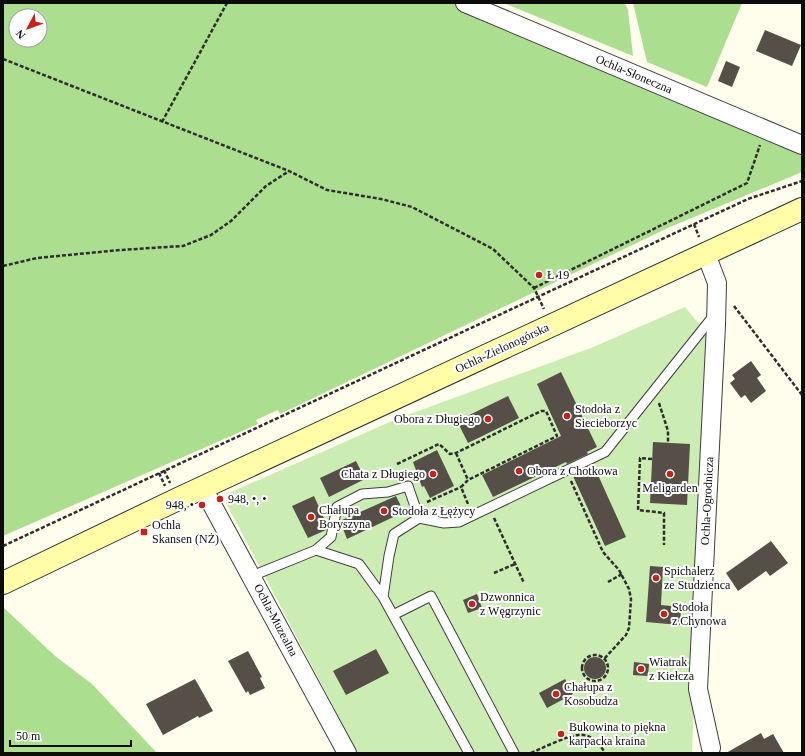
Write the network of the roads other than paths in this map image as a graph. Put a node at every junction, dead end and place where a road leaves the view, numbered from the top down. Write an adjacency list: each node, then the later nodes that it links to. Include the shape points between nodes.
1 (465, 3): 2 (street, Ochla-Słoneczna)
2 (802, 145)
3 (802, 209): 4 (street, Ochla-Zielonogórska)
4 (706, 254): 5 (street, Ochla-Ogrodnicza, via 717,283); 6 (street, Ochla-Zielonogórska)
5 (716, 312): 7 (lane, via 605,452 459,522); 13 (street, Ochla-Ogrodnicza, via 698,689)
6 (203, 488): 9 (street, Ochla-Muzealna); 10 (street, Ochla-Zielonogórska)
7 (420, 518): 8 (lane, via 408,486 388,492 362,494 337,507 331,537); 11 (lane, via 394,534 388,556)
8 (316, 550): 9 (lane); 11 (lane, via 359,564)
9 (252, 576): 14 (street, Ochla-Muzealna)
10 (3, 583)
11 (383, 597): 12 (lane)
12 (393, 614): 15 (lane); 16 (lane, via 431,596)
13 (711, 748)
14 (347, 753)
15 (469, 753)
16 (514, 753)

